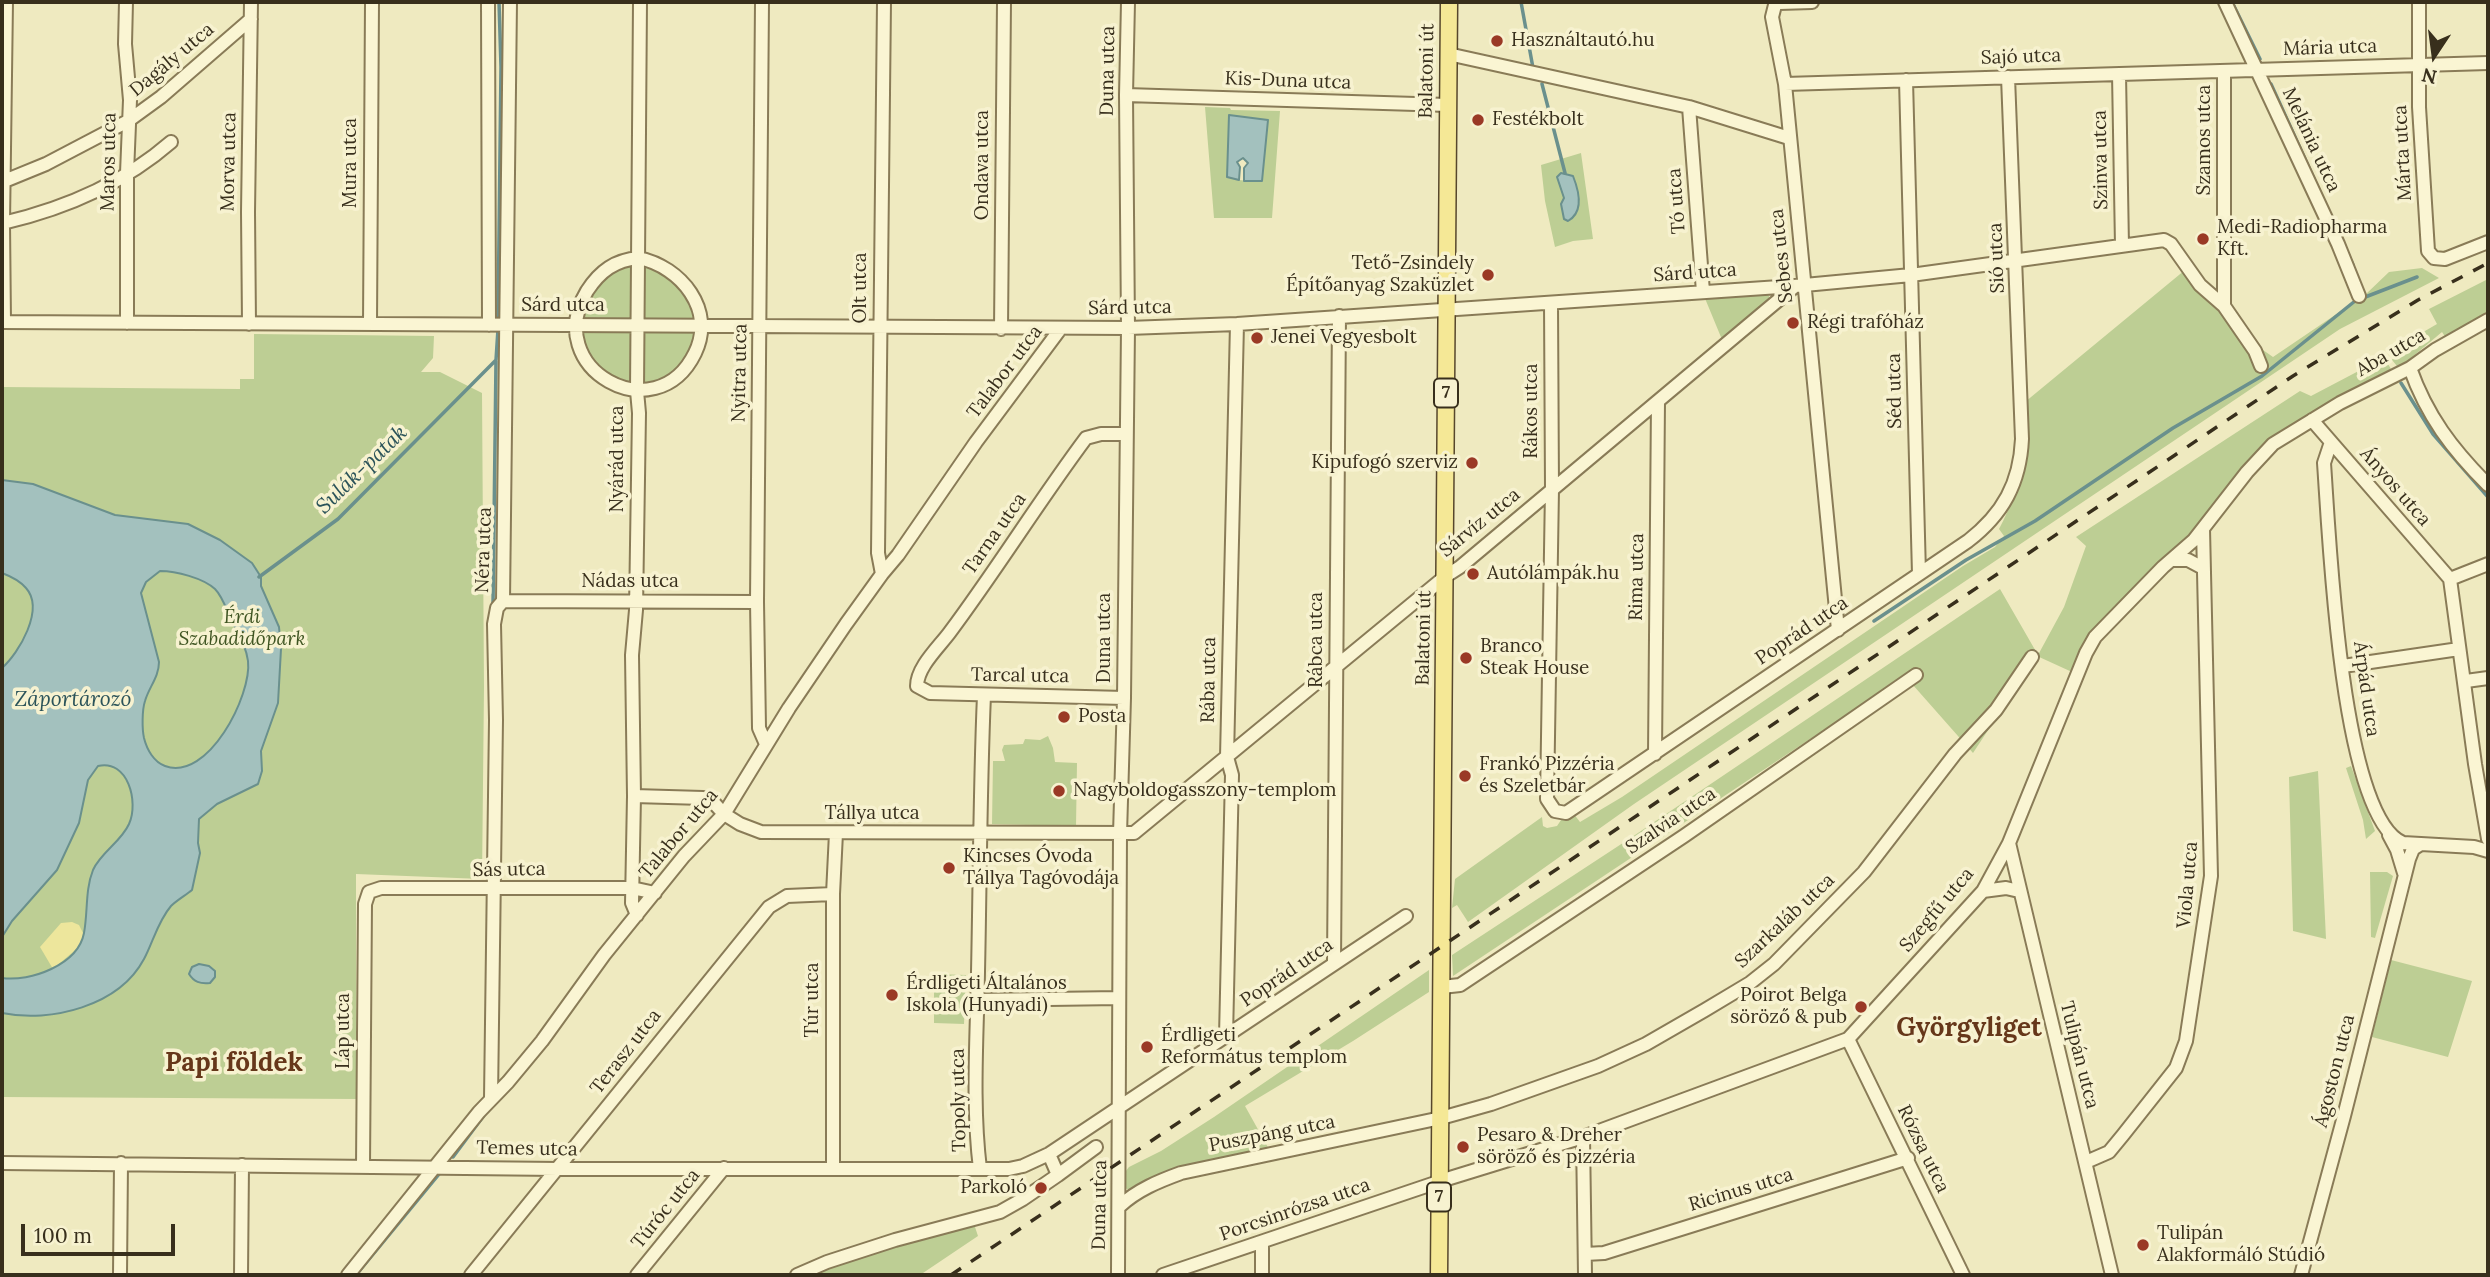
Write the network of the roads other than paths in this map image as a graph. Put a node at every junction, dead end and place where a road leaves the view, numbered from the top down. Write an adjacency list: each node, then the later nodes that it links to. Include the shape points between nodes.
1 (6, 2): 33 (street)
2 (126, 2): 29 (street, Maros utca)
3 (251, 2): 16 (street, Morva utca)
4 (372, 2): 51 (street, Mura utca)
5 (488, 2): 53 (street)
6 (510, 2): 54 (street, Néra utca)
7 (640, 2): 37 (street, Nyárád utca)
8 (762, 2): 57 (street, Nyitra utca)
9 (884, 2): 59 (street, Olt utca)
10 (1004, 2): 60 (street, Ondava utca)
11 (1128, 2): 26 (street, Duna utca)
12 (1449, 2): 17 (main road, Balatoni út / 7)
13 (1812, 2): 25 (street, Sebes utca, via 1775,5 1772,17)
14 (2225, 2): 20 (street, Melánia utca)
15 (2419, 2): 19 (street, Márta utca)
16 (251, 19): 29 (street, Dagály utca); 50 (street, Morva utca)
17 (1448, 54): 27 (main road, Balatoni út / 7); 28 (street)
18 (2488, 63): 19 (street, Mária utca)
19 (2419, 65): 20 (street, Mária utca); 35 (street, Márta utca, via 2430,256 2445,259)
20 (2257, 70): 21 (street, Sajó utca); 42 (street, Melánia utca)
21 (2224, 71): 22 (street, Sajó utca); 44 (street, Szamos utca)
22 (2119, 74): 23 (street, Sajó utca); 36 (street, Szinva utca)
23 (2008, 77): 24 (street, Sajó utca); 38 (street, Sió utca)
24 (1906, 80): 25 (street, Sajó utca); 39 (street, Séd utca)
25 (1785, 84): 30 (street, Sebes utca)
26 (1126, 94): 27 (street, Kis-Duna utca); 62 (street, Duna utca)
27 (1448, 105): 45 (main road, Balatoni út / 7)
28 (1689, 107): 30 (street); 41 (street, Tó utca)
29 (128, 121): 32 (street, Maros utca); 33 (street, Dagály utca)
30 (1789, 138): 40 (street, Sebes utca)
31 (171, 142): 32 (street)
32 (127, 173): 34 (street, via 68,203); 49 (street, Maros utca)
33 (3, 182): 34 (street)
34 (3, 223): 48 (street)
35 (2488, 242)
36 (2122, 246): 38 (street, Sárd utca); 44 (street, Sárd utca, via 2168,241 2200,285)
37 (639, 258): 55 (street, via 610,265 599,275 584,298); 56 (street, Nyárád utca); 58 (street, via 658,263 683,282 699,307)
38 (2017, 259): 39 (street, Sárd utca); 69 (street, Sió utca)
39 (1911, 275): 40 (street, Sárd utca); 78 (street, Séd utca)
40 (1799, 286): 41 (street, Sárd utca); 66 (street, Sárvíz utca); 84 (street, Sebes utca)
41 (1703, 292): 43 (street, Sárd utca)
42 (2359, 296)
43 (1551, 303): 45 (street, Sárd utca); 72 (street, Rákos utca)
44 (2224, 306): 63 (street)
45 (1446, 309): 46 (street, Sárd utca); 79 (main road, Balatoni út / 7)
46 (1339, 316): 52 (street, Sárd utca); 87 (street, Rábca utca)
47 (2488, 320): 64 (street, Aba utca)
48 (3, 322): 49 (street, Sárd utca)
49 (127, 323): 50 (street, Sárd utca)
50 (248, 324): 51 (street, Sárd utca)
51 (370, 324): 53 (street, Sárd utca)
52 (1237, 324): 62 (street, Sárd utca); 97 (street, Rába utca)
53 (489, 325): 54 (street, Sárd utca)
54 (508, 325): 55 (street, Sárd utca); 81 (street, Néra utca)
55 (575, 326): 56 (street, Sárd utca); 65 (street, via 578,345 594,370 609,383)
56 (638, 326): 58 (street, Sárd utca); 65 (street, Nyárád utca)
57 (759, 326): 58 (street, Sárd utca); 59 (street, Sárd utca); 83 (street, Nyitra utca)
58 (702, 327): 65 (street, via 695,355 683,371 658,387)
59 (880, 327): 60 (street, Sárd utca); 77 (street, Olt utca, via 878,553)
60 (1001, 328): 61 (street, Sárd utca)
61 (1061, 328): 62 (street, Sárd utca); 77 (street, Talabor utca)
62 (1128, 328): 68 (street, Duna utca)
63 (2262, 366)
64 (2410, 368): 67 (street, Aba utca); 71 (street, via 2447,440)
65 (637, 391): 82 (street, Nyárád utca)
66 (1658, 401): 72 (street, Sárvíz utca); 96 (street, Rima utca)
67 (2312, 420): 70 (street, Ányos utca); 73 (street, Szegfű utca, via 2287,433 2259,458)
68 (1125, 434): 92 (street, Tarna utca, via 1086,438 925,665); 94 (street, Duna utca)
69 (2022, 439): 78 (street, Poprád utca, via 2019,469 2000,511 1968,541)
70 (2331, 442): 80 (street, Ányos utca); 88 (street, Árpád utca, via 2324,463)
71 (2488, 485)
72 (1552, 489): 79 (street, Sárvíz utca); 99 (street, Rákos utca, via 1547,799)
73 (2203, 529): 74 (street, Szegfű utca); 76 (street, Viola utca)
74 (2173, 560): 76 (street, via 2188,560); 106 (street, Szegfű utca, via 2095,637)
75 (2488, 564): 80 (street)
76 (2203, 568): 134 (street, Viola utca, via 2211,876 2186,1041 2176,1068 2123,1135 2109,1152)
77 (882, 574): 95 (street, Talabor utca)
78 (1919, 575): 84 (street, Poprád utca)
79 (1446, 576): 87 (street, Sárvíz utca); 120 (main road, Balatoni út / 7)
80 (2450, 579): 85 (street)
81 (503, 601): 82 (street, Nádas utca); 110 (street, Néra utca, via 494,624)
82 (636, 601): 83 (street, Nádas utca); 98 (street, Nyárád utca)
83 (757, 602): 95 (street, Nyitra utca, via 759,728)
84 (1838, 630): 96 (street, Poprád utca)
85 (2459, 649): 88 (street); 91 (street)
86 (2032, 657): 127 (street, Szarkaláb utca, via 1996,710 1955,754 1864,872 1750,983 1646,1044 1598,1066)
87 (1336, 665): 97 (street, Sárvíz utca); 119 (street, Rábca utca)
88 (2343, 666): 101 (street, Árpád utca, via 2355,751)
89 (1916, 675): 120 (street, Szalvia utca, via 1460,985)
90 (2488, 678): 91 (street)
91 (2466, 681): 105 (street)
92 (917, 686): 93 (street, Tarcal utca, via 930,693)
93 (984, 695): 94 (street, Tarcal utca); 103 (street, Topoly utca)
94 (1124, 698): 104 (street, Duna utca)
95 (766, 744): 100 (street, Talabor utca)
96 (1655, 754): 99 (street, Poprád utca, via 1573,810)
97 (1227, 757): 104 (street, Sárvíz utca, via 1141,830); 123 (street, Rába utca, via 1232,775)
98 (634, 796): 100 (street, Tállya utca, via 703,798); 111 (street, Nyárád utca)
99 (1555, 811)
100 (724, 814): 102 (street, Tállya utca, via 761,832); 114 (street, Talabor utca)
101 (2385, 828): 107 (street, via 2403,843); 109 (street)
102 (836, 833): 103 (street, Tállya utca); 115 (street, Túr utca)
103 (979, 833): 104 (street, Tállya utca); 122 (street, Topoly utca)
104 (1120, 834): 121 (street, Duna utca)
105 (2488, 839)
106 (2009, 843): 112 (street, Szegfű utca); 113 (street, Tulipán utca)
107 (2421, 844): 108 (street); 109 (street, Ágoston utca, via 2411,853)
108 (2488, 851)
109 (2404, 877): 160 (street, Ágoston utca)
110 (494, 888): 111 (street, Sás utca); 116 (street, Sás utca, via 381,888); 125 (street, Néra utca)
111 (632, 888): 114 (street, Sás utca); 117 (street, Nyárád utca)
112 (1983, 891): 113 (street); 124 (street, Szegfű utca)
113 (2019, 891): 134 (street, Tulipán utca)
114 (655, 893): 117 (street, Talabor utca)
115 (834, 894): 139 (street, Túr utca); 140 (street, Terasz utca, via 787,896 769,907)
116 (366, 897): 136 (street, Láp utca)
117 (637, 915): 125 (street, Talabor utca, via 542,1041)
118 (1406, 916): 119 (street, Poprád utca)
119 (1334, 964): 123 (street, Poprád utca)
120 (1442, 987): 127 (main road, Balatoni út / 7)
121 (1119, 998): 122 (street); 126 (street, Duna utca)
122 (978, 1000): 141 (street, Topoly utca, via 976,1131)
123 (1226, 1037): 126 (street, Poprád utca)
124 (1848, 1040): 128 (street, Szegfű utca); 131 (street, Rózsa utca)
125 (491, 1098): 137 (street, Talabor utca)
126 (1120, 1107): 130 (street, Temes utca); 144 (street, Duna utca)
127 (1441, 1118): 143 (main road, Balatoni út / 7); 144 (street, Puszpáng utca, via 1190,1170 1147,1186)
128 (1583, 1137): 143 (street, Szegfű utca); 146 (street)
129 (1096, 1147): 142 (street)
130 (1049, 1154): 141 (street, Temes utca, via 1023,1166); 142 (street)
131 (1908, 1158): 146 (street, Ricinus utca, via 1604,1254); 158 (street, Rózsa utca)
132 (2, 1163): 133 (street, Temes utca)
133 (121, 1163): 135 (street, Temes utca); 147 (street)
134 (2086, 1163): 159 (street, Tulipán utca)
135 (242, 1165): 136 (street, Temes utca); 148 (street)
136 (363, 1166): 137 (street, Temes utca)
137 (436, 1166): 140 (street, Temes utca); 149 (street, Talabor utca)
138 (724, 1168): 139 (street, Temes utca); 140 (street, Temes utca); 151 (street, Túróc utca)
139 (833, 1168): 141 (street, Temes utca)
140 (558, 1169): 150 (street, Terasz utca)
141 (980, 1169)
142 (1058, 1175): 152 (street, via 1000,1212 895,1240)
143 (1439, 1182): 145 (street, Porcsinrózsa utca); 156 (main road, Balatoni út / 7)
144 (1120, 1206): 153 (street, Duna utca)
145 (1262, 1242): 154 (street, Porcsinrózsa utca); 155 (street)
146 (1586, 1254): 157 (street)
147 (120, 1275)
148 (241, 1275)
149 (348, 1275)
150 (471, 1275)
151 (638, 1275)
152 (797, 1275)
153 (1118, 1275)
154 (1164, 1275)
155 (1262, 1275)
156 (1439, 1275)
157 (1586, 1275)
158 (1961, 1275)
159 (2112, 1275)
160 (2301, 1275)

